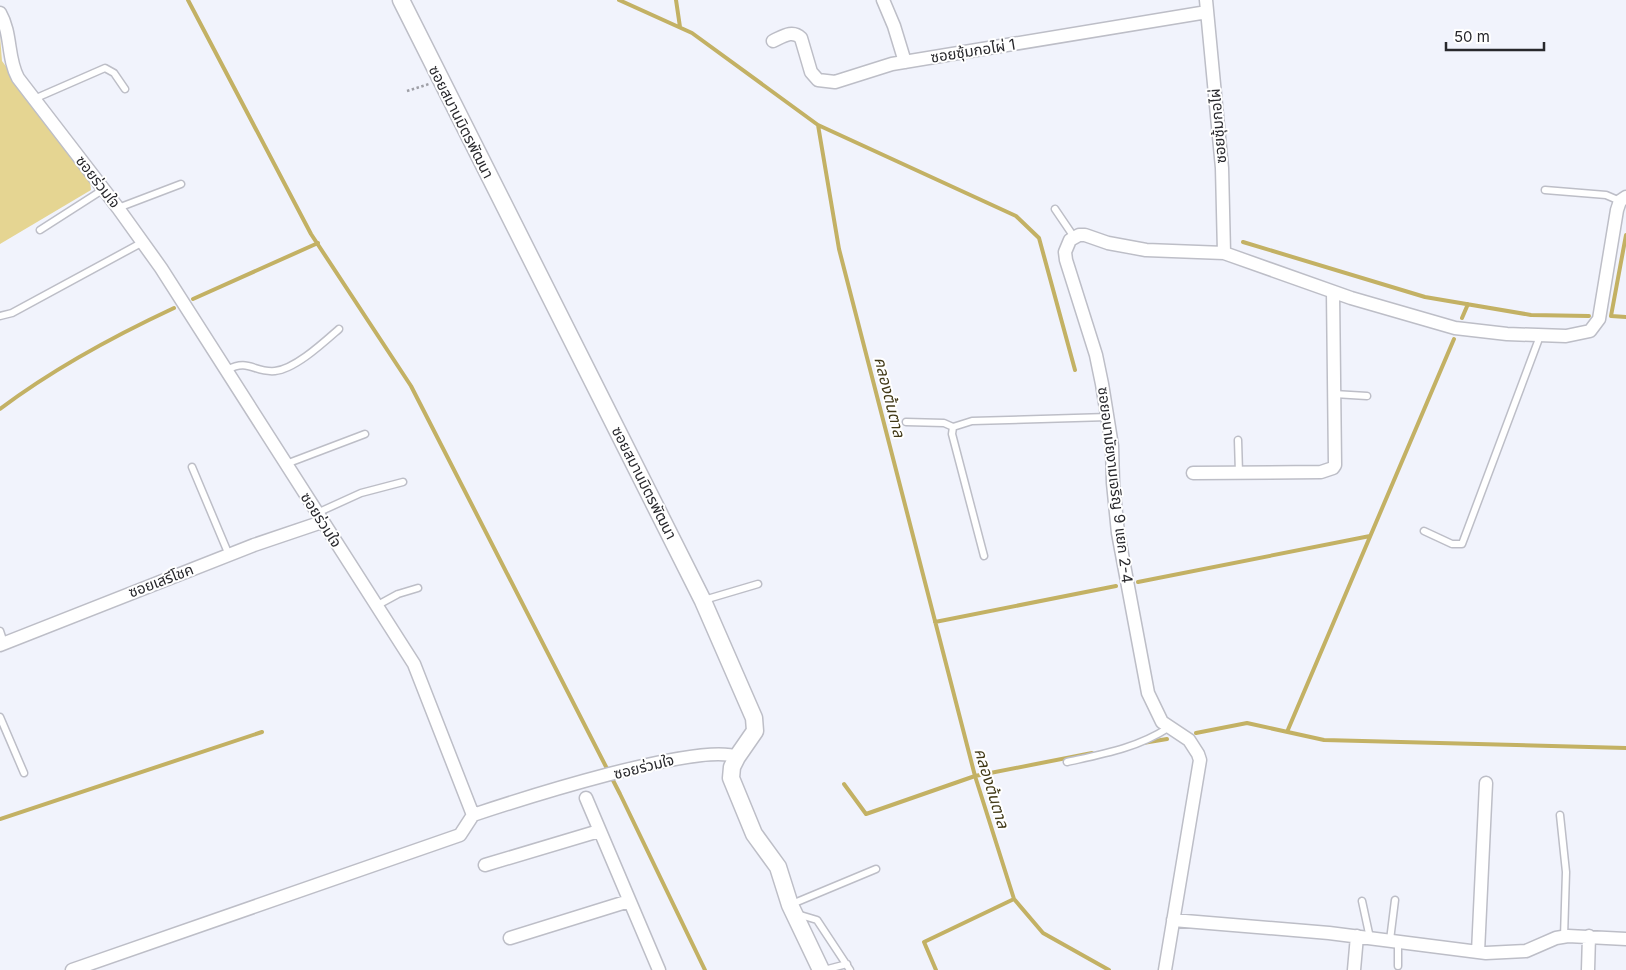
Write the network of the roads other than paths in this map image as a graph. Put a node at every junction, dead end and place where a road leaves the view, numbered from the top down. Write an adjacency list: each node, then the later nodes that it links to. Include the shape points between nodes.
1 (401, 0): 42 (street, ซอยสมานมิตรพัฒนา)
2 (883, 0): 6 (street)
3 (1206, 6): 6 (street, ซอยซุ้มกอไผ่ 1); 18 (street, ซอยซุ้มกอไผ่, via 1222,168)
4 (0, 13): 8 (street, ซอยร่วมใจ, via 8,31 12,66)
5 (772, 40): 6 (street, ซอยซุ้มกอไผ่ 1, via 791,33 798,34 811,72 825,82)
6 (905, 62)
7 (125, 89): 8 (lane, via 114,72 105,68)
8 (34, 99): 10 (street, ซอยร่วมใจ)
9 (181, 184): 13 (lane)
10 (104, 189): 13 (street, ซอยร่วมใจ); 15 (lane)
11 (1545, 190): 12 (lane)
12 (1623, 199): 22 (street, via 1596,326 1581,334)
13 (118, 208): 17 (street, ซอยร่วมใจ)
14 (1055, 209): 16 (lane)
15 (40, 230)
16 (1074, 236): 18 (street, via 1085,235 1146,250); 26 (street, ซอยอนามัยงามเจริญ 9 แยก 2-4, via 1067,246 1066,260 1096,355)
17 (143, 242): 20 (lane, via 12,313); 23 (street, ซอยร่วมใจ)
18 (1224, 253): 19 (street)
19 (1333, 292): 22 (street, via 1455,328); 24 (street)
20 (0, 316)
21 (339, 329): 23 (lane, via 284,369 271,371 243,363)
22 (1540, 336): 37 (lane, via 1462,544 1452,544)
23 (227, 370): 31 (street, ซอยร่วมใจ)
24 (1334, 394): 25 (lane); 33 (street, via 1333,468 1321,472)
25 (1368, 396)
26 (1108, 417): 28 (lane, via 972,421); 46 (street, ซอยอนามัยงามเจริญ 9 แยก 2-4, via 1125,573 1148,693 1157,714)
27 (906, 422): 28 (lane)
28 (953, 427): 39 (lane, via 952,434)
29 (365, 434): 31 (lane)
30 (1238, 440): 33 (lane)
31 (286, 464): 36 (street, ซอยร่วมใจ)
32 (192, 467): 38 (lane)
33 (1239, 473): 34 (street)
34 (1193, 474)
35 (403, 482): 36 (lane, via 361,493)
36 (319, 518): 38 (street, ซอยเสรีโชค); 43 (street, ซอยร่วมใจ)
37 (1424, 531)
38 (229, 555): 44 (street, ซอยเสรีโชค)
39 (984, 556)
40 (758, 584): 42 (lane)
41 (418, 588): 43 (lane)
42 (703, 601): 47 (street, ซอยสมานมิตรพัฒนา, via 754,718 755,732)
43 (376, 606): 52 (street, ซอยร่วมใจ, via 414,664)
44 (1, 639)
45 (0, 718): 49 (lane)
46 (1168, 728): 48 (lane, via 1127,748); 61 (street, ซอยอนามัยงามเจริญ 9 แยก 2-4, via 1189,740 1200,760)
47 (737, 757): 52 (street, ซอยร่วมใจ, via 704,754 639,768); 60 (street, ซอยสมานมิตรพัฒนา, via 732,767 732,778 740,802 754,834 778,866)
48 (1067, 762)
49 (24, 773)
50 (1486, 783): 69 (street)
51 (586, 798): 54 (street)
52 (473, 815): 72 (street, via 460,835)
53 (1560, 815): 64 (lane, via 1566,872)
54 (599, 831): 55 (street); 58 (street)
55 (485, 864)
56 (876, 869): 60 (lane)
57 (1395, 900): 68 (lane)
58 (629, 901): 65 (street); 73 (street)
59 (1362, 901): 66 (lane)
60 (792, 910): 71 (lane, via 817,920); 74 (street, ซอยสมานมิตรพัฒนา)
61 (1173, 920): 62 (street); 75 (street, ซอยอนามัยงามเจริญ 9 แยก 2-4)
62 (1357, 936): 66 (street); 76 (street)
63 (1589, 936): 64 (street); 67 (street); 77 (street)
64 (1564, 937): 69 (street, via 1526,951)
65 (510, 938)
66 (1370, 938): 68 (street)
67 (1626, 939)
68 (1394, 941): 69 (street); 70 (lane)
69 (1478, 952)
70 (1398, 966)
71 (849, 967): 74 (lane)
72 (72, 970)
73 (660, 970)
74 (823, 970)
75 (1165, 970)
76 (1354, 970)
77 (1588, 970)

